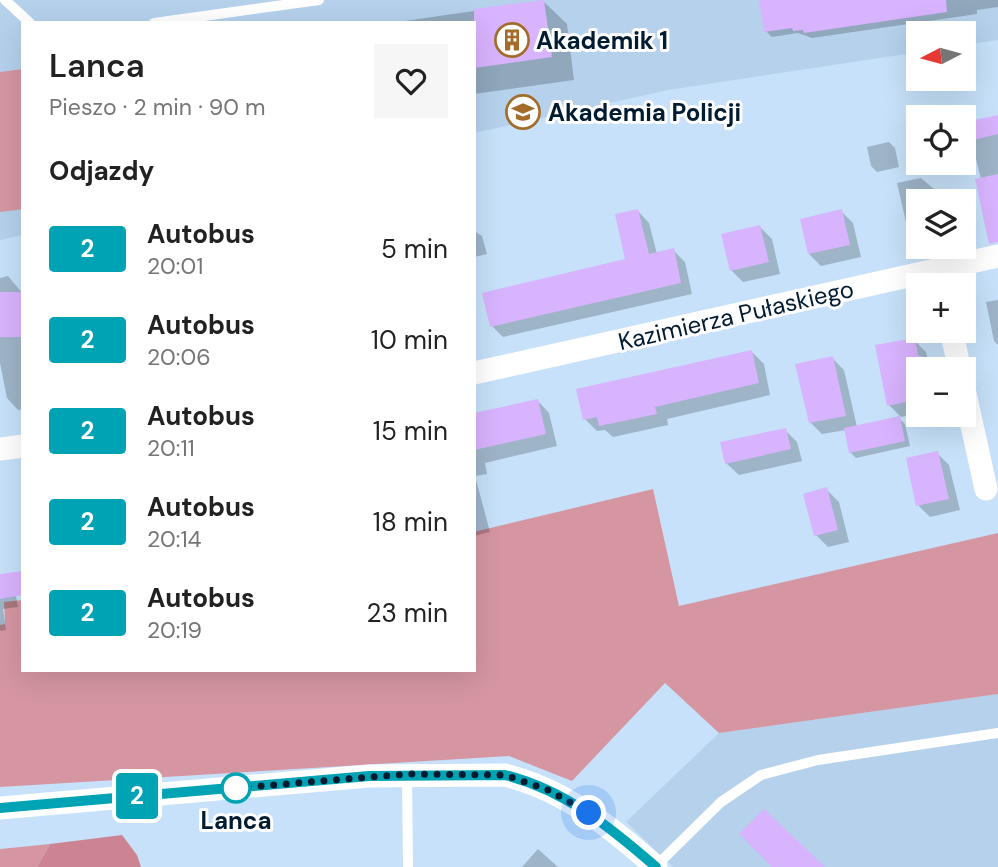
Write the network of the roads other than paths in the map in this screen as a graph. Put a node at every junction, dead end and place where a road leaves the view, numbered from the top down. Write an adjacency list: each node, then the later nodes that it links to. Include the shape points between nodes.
1 (5, 0): 3 (lane)
2 (319, 0): 4 (lane)
3 (28, 21)
4 (168, 21)
5 (998, 256): 6 (street, Kazimierza Pułaskiego)
6 (951, 273)
7 (906, 284): 8 (street, Kazimierza Pułaskiego)
8 (476, 373)
9 (972, 427): 12 (street)
10 (21, 446): 11 (street)
11 (0, 449)
12 (986, 489)
13 (998, 733): 17 (lane, via 818,760 761,775 721,802)
14 (407, 774): 15 (street); 16 (lane); 17 (street, via 505,775 526,780 597,818)
15 (0, 808)
16 (408, 867)
17 (655, 867)

